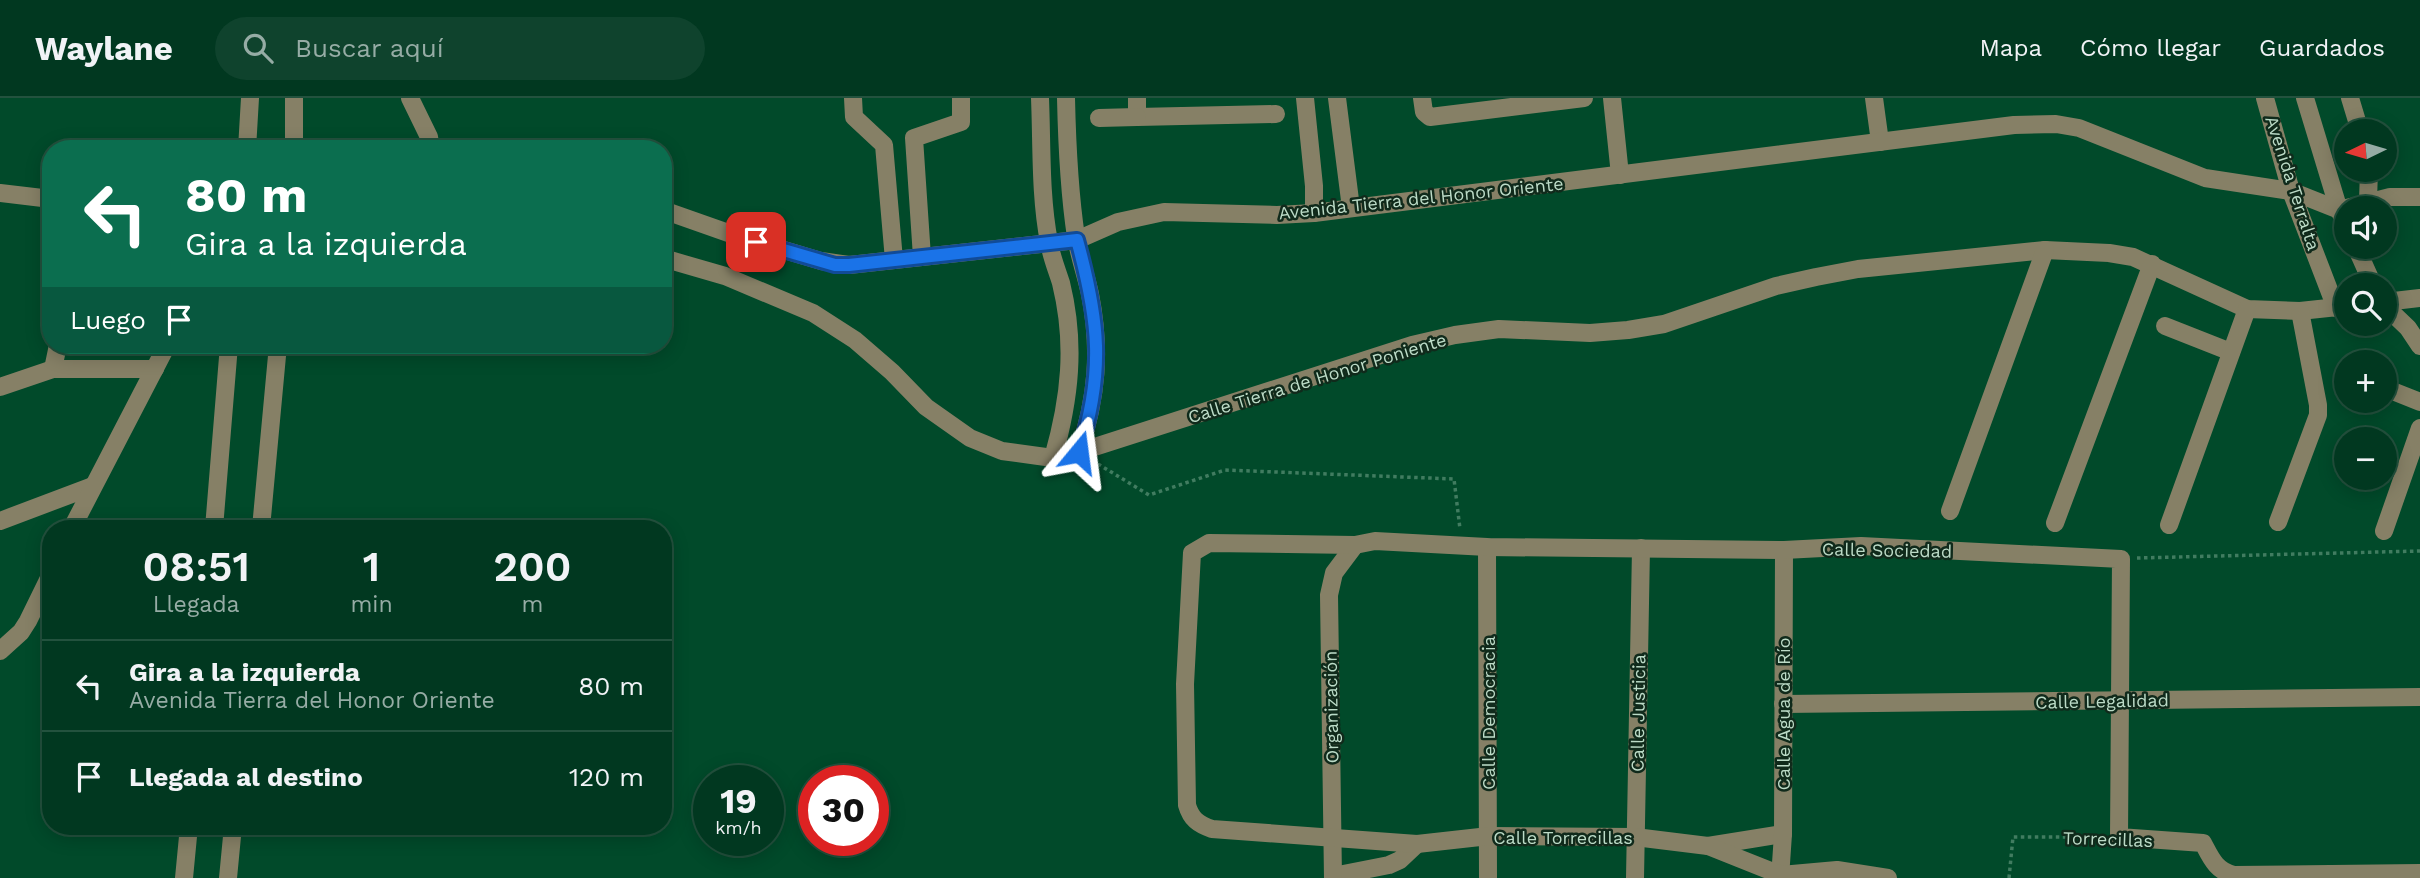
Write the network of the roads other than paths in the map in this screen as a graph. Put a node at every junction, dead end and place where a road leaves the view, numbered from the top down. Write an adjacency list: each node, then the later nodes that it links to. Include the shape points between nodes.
1 (250, 98): 24 (street)
2 (294, 98): 25 (street)
3 (410, 98): 26 (street)
4 (853, 98): 43 (street, via 854,117 884,145)
5 (961, 98): 42 (street, via 961,122 914,138)
6 (1040, 98): 40 (street)
7 (1066, 98): 39 (street, via 1069,185)
8 (1137, 98): 21 (street)
9 (1305, 98): 37 (street)
10 (1337, 98): 35 (street)
11 (1422, 98): 18 (street, via 1424,112 1430,117)
12 (1584, 98): 18 (street)
13 (1612, 98): 28 (street)
14 (1874, 98): 27 (street)
15 (2265, 98): 29 (street, Avenida Terralta)
16 (2305, 98): 31 (street, Avenida Terralta)
17 (2350, 98): 23 (street)
18 (1547, 100)
19 (1220, 107): 20 (street); 21 (street)
20 (1276, 114)
21 (1138, 117): 22 (street)
22 (1098, 118)
23 (2356, 119)
24 (248, 140)
25 (294, 140)
26 (430, 140)
27 (1881, 142): 28 (street, Avenida Tierra del Honor Oriente); 29 (street, Avenida Tierra del Honor Oriente, via 2014,125 2080,128 2205,178)
28 (1620, 175): 35 (street, Avenida Tierra del Honor Oriente)
29 (2291, 191): 38 (street, Avenida Tierra del Honor Oriente); 46 (street, Avenida Terralta)
30 (0, 193): 34 (street)
31 (2336, 196)
32 (2397, 197): 33 (street)
33 (2420, 197)
34 (42, 198)
35 (1351, 208): 37 (street, Avenida Tierra del Honor Oriente)
36 (672, 213): 43 (street, Avenida Tierra del Honor Oriente, via 835,265)
37 (1314, 213): 39 (street, Avenida Tierra del Honor Oriente, via 1164,212 1118,222)
38 (2334, 213)
39 (1077, 240): 40 (street, Avenida Tierra del Honor Oriente); 66 (street, via 1097,352 1092,404)
40 (1049, 244): 42 (street, Avenida Tierra del Honor Oriente); 67 (street, via 1069,327 1070,371 1065,415)
41 (2045, 250): 45 (street, Calle Tierra de Honor Poniente, via 2109,253); 66 (street, Calle Tierra de Honor Poniente, via 1816,277 1664,324 1628,330 1590,334 1499,330 1455,335); 69 (street)
42 (922, 257): 43 (street, Avenida Tierra del Honor Oriente)
43 (894, 260)
44 (672, 261): 67 (street, Calle Tierra de Honor Poniente, via 725,276 813,313 855,340 926,407 970,438 1002,451)
45 (2152, 264): 50 (street, Calle Tierra de Honor Poniente); 75 (street)
46 (2334, 291)
47 (2420, 298): 48 (street)
48 (2397, 302)
49 (2334, 308): 51 (street, Calle Tierra de Honor Poniente)
50 (2247, 309): 51 (street, Calle Tierra de Honor Poniente); 55 (street)
51 (2300, 311): 74 (street, via 2318,415)
52 (2397, 317): 54 (street)
53 (2165, 326): 55 (street)
54 (2420, 346)
55 (2231, 352): 76 (street)
56 (56, 354): 60 (street)
57 (162, 354): 61 (street)
58 (228, 354): 71 (street)
59 (277, 354): 72 (street)
60 (53, 369): 61 (street); 62 (street)
61 (155, 369): 68 (street)
62 (0, 387)
63 (2397, 393): 64 (street)
64 (2420, 402)
65 (2420, 428): 77 (street)
66 (1079, 452): 67 (street, Calle Tierra de Honor Poniente)
67 (1053, 458)
68 (93, 486): 70 (street); 73 (street)
69 (1951, 511)
70 (76, 520)
71 (215, 520)
72 (262, 520)
73 (0, 521)
74 (2278, 522)
75 (2055, 523)
76 (2169, 525)
77 (2384, 531)
78 (1355, 545): 79 (street, Calle Sociedad, via 1375,541); 87 (street, Calle Sociedad, via 1209,543 1192,553 1185,684 1187,805); 91 (street, Organización, via 1334,573 1329,595)
79 (1487, 547): 80 (street, Calle Sociedad); 92 (street, Calle Democracia)
80 (1641, 548): 81 (street, Calle Sociedad); 93 (street, Calle Justicia)
81 (1784, 550): 85 (street, Calle Sociedad, via 1861,546 2121,559); 86 (street, Calle Agua de Río)
82 (42, 592): 83 (street, via 21,632)
83 (0, 652)
84 (2420, 697): 85 (street, Calle Legalidad)
85 (2119, 701): 86 (street, Calle Legalidad); 99 (street, Torrecillas, via 2119,837 2203,843 2223,873)
86 (1783, 704): 88 (street, Calle Agua de Río)
87 (1195, 821): 91 (street, Calle Torrecillas, via 1212,829)
88 (1783, 834): 95 (street, Calle Torrecillas); 98 (street, Calle Agua de Río)
89 (188, 835): 100 (street)
90 (232, 835): 101 (street)
91 (1333, 836): 94 (street, Calle Torrecillas); 97 (street, Organización)
92 (1489, 836): 93 (street, Calle Torrecillas); 94 (street, Calle Torrecillas); 102 (street, Calle Democracia)
93 (1635, 837): 95 (street, Calle Torrecillas); 103 (street, Calle Justicia)
94 (1417, 844): 97 (street, via 1390,865)
95 (1708, 846): 98 (street, Calle Torrecillas)
96 (2420, 873): 99 (street)
97 (1333, 877)
98 (1781, 877): 104 (street, Calle Torrecillas, via 1837,870)
99 (2267, 877)
100 (184, 878)
101 (228, 878)
102 (1488, 878)
103 (1635, 878)
104 (1888, 878)

